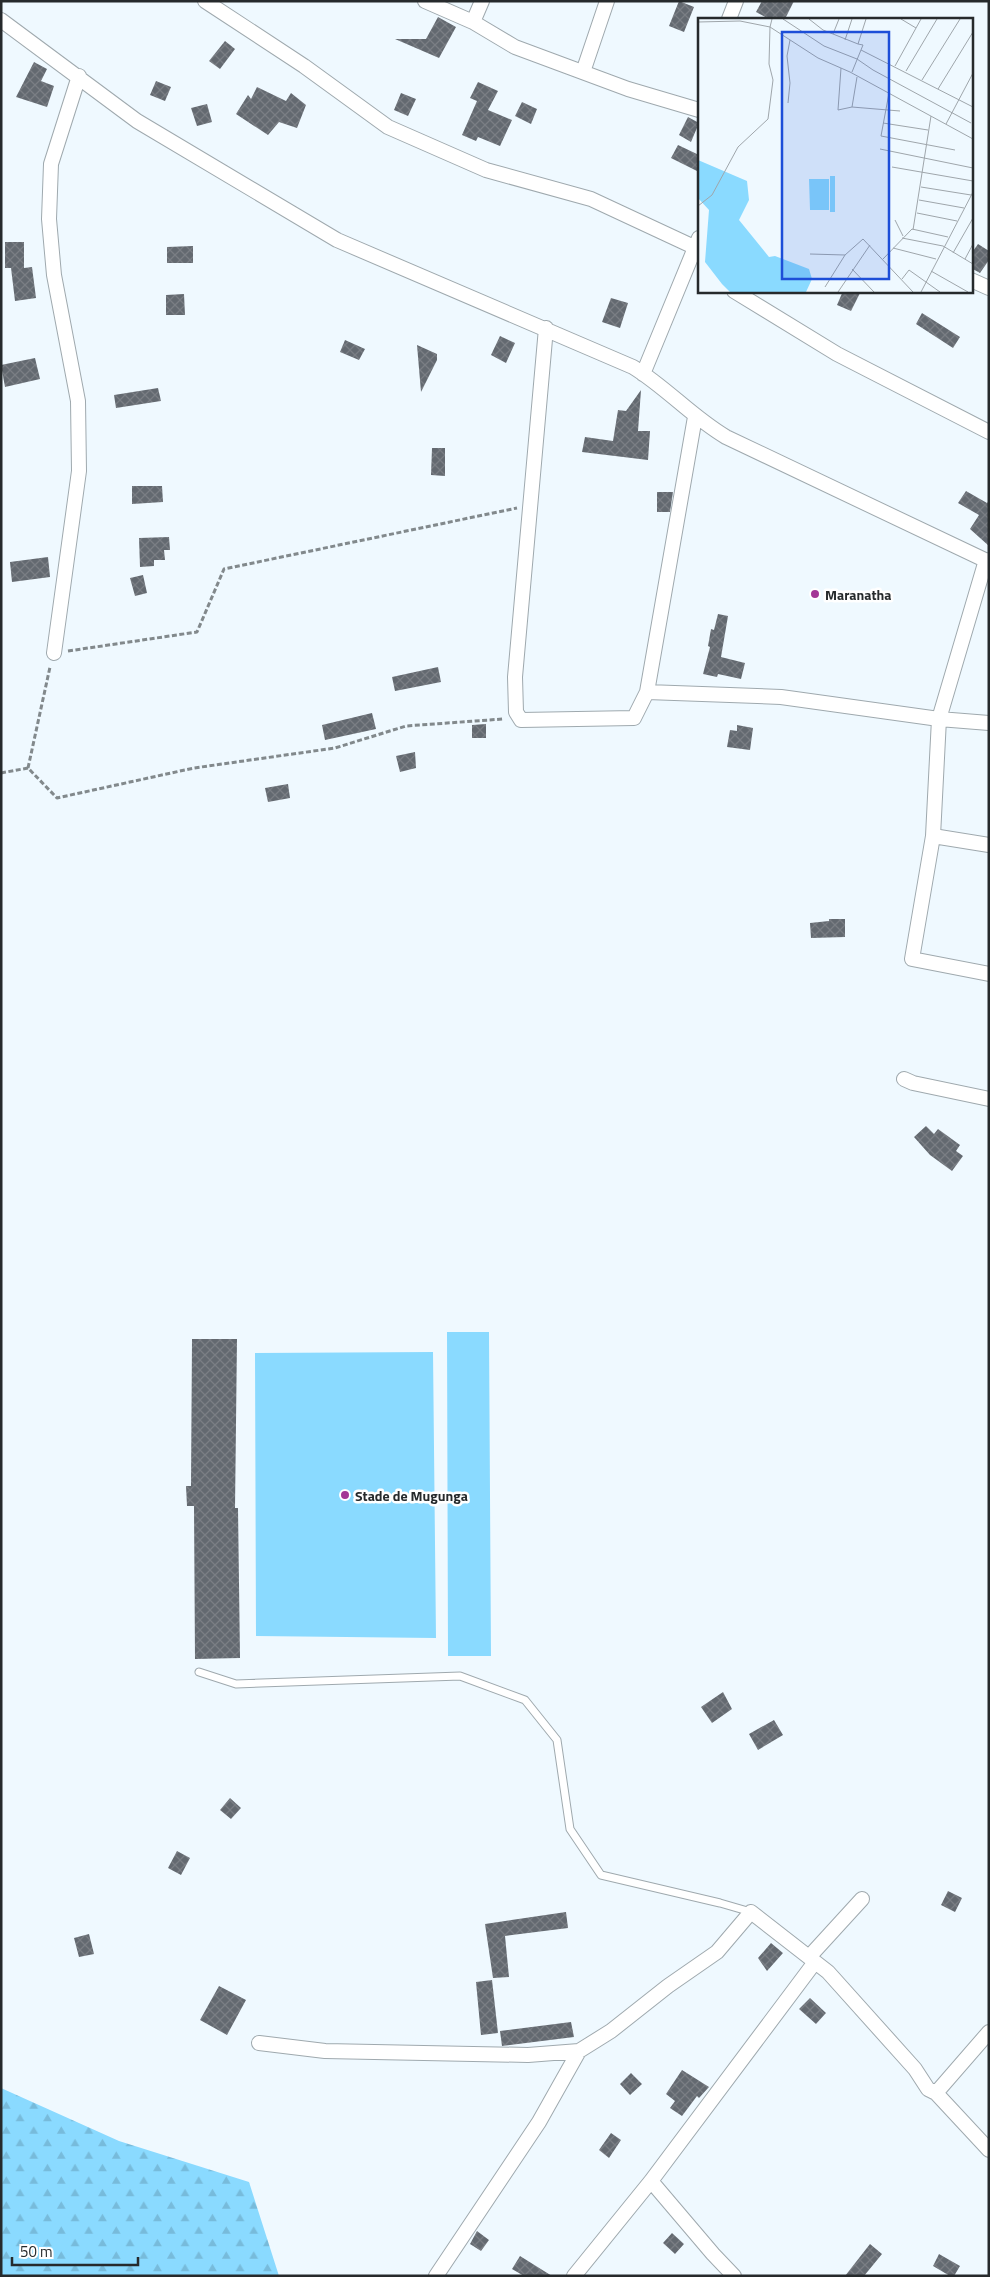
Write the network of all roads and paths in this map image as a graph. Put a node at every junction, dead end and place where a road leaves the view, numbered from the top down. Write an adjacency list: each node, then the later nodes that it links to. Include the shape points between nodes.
1 (205, 1): 12 (street, via 304,66 388,127 486,170 591,199)
2 (425, 1): 8 (street)
3 (482, 1): 8 (street)
4 (607, 1): 9 (street)
5 (736, 1): 6 (street)
6 (729, 18)
7 (1, 20): 10 (street)
8 (473, 22): 9 (street, via 515,47)
9 (583, 72): 11 (street)
10 (79, 76): 16 (street, via 137,121 337,240); 22 (street, via 51,164 49,210 54,275 78,401 79,471)
11 (698, 110)
12 (697, 247): 17 (street)
13 (972, 280): 14 (street)
14 (989, 288)
15 (736, 292): 19 (street, via 837,354)
16 (546, 328): 17 (street); 20 (street)
17 (643, 374): 18 (street)
18 (695, 418): 21 (street, via 726,437); 23 (street)
19 (989, 432)
20 (530, 505): 22 (path, via 224,569 197,632); 25 (street, via 515,677 516,712)
21 (987, 561): 24 (street)
22 (54, 653): 27 (path)
23 (647, 692): 24 (street, via 781,697); 25 (street, via 634,718)
24 (939, 719): 26 (street); 29 (street)
25 (521, 720): 27 (path, via 406,726 335,748 194,768 57,798)
26 (989, 723)
27 (28, 768): 28 (path)
28 (1, 773)
29 (933, 836): 30 (street); 31 (street, via 912,959)
30 (989, 846)
31 (989, 974)
32 (904, 1079): 33 (street)
33 (989, 1099)
34 (199, 1672): 36 (lane, via 236,1684 460,1676 526,1700 557,1740 570,1830 601,1875)
35 (862, 1899): 37 (street)
36 (751, 1912): 37 (street); 40 (street, via 717,1952)
37 (812, 1959): 41 (street, via 828,1972 915,2069 928,2089); 43 (street)
38 (989, 2032): 41 (street)
39 (259, 2043): 40 (street, via 335,2051 528,2055)
40 (579, 2051): 44 (street, via 539,2122)
41 (936, 2093): 42 (street)
42 (989, 2150)
43 (651, 2181): 45 (street); 46 (street)
44 (436, 2276)
45 (574, 2276)
46 (734, 2276)

